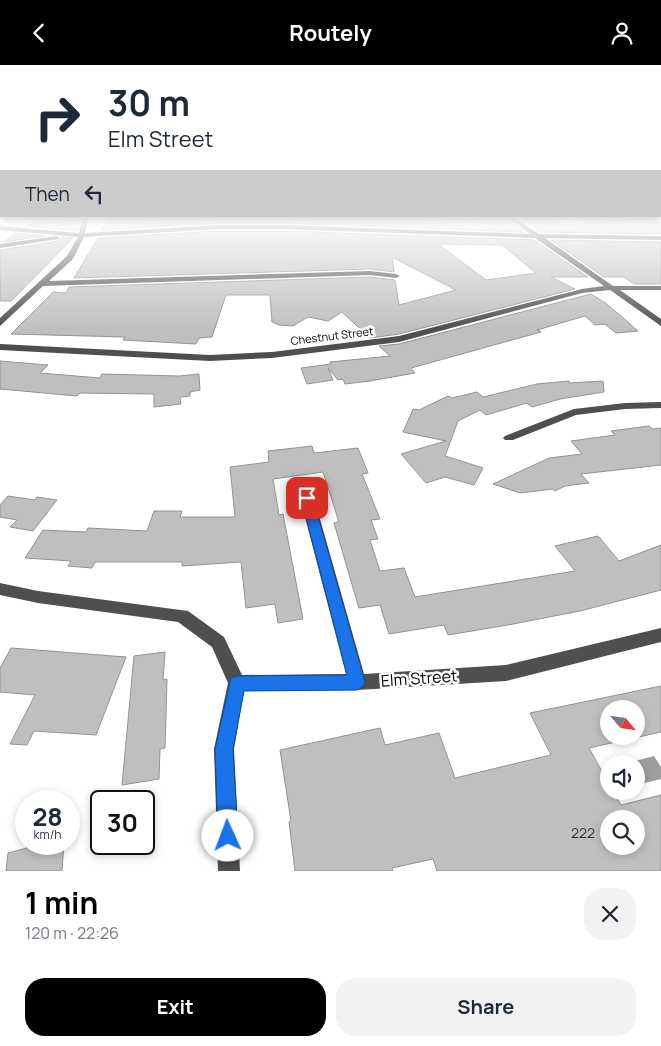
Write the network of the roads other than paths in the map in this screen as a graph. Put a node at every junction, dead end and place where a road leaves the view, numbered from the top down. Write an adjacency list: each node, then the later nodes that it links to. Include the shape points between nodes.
1 (72, 254): 4 (street)
2 (561, 254): 5 (street)
3 (396, 276): 4 (street, via 370,273)
4 (42, 284): 7 (street)
5 (610, 288): 6 (street, Chestnut Street); 8 (street); 9 (street, Chestnut Street, via 582,291 399,339 272,355 210,359)
6 (661, 288)
7 (0, 323)
8 (661, 323)
9 (0, 347)
10 (661, 405): 11 (street, via 574,412)
11 (509, 438)
12 (307, 498): 15 (street)
13 (0, 589): 16 (street, via 182,616 218,643)
14 (661, 635): 15 (street, Elm Street, via 506,673)
15 (357, 682): 16 (street, Elm Street)
16 (237, 683): 17 (street, via 224,749)
17 (229, 871)

